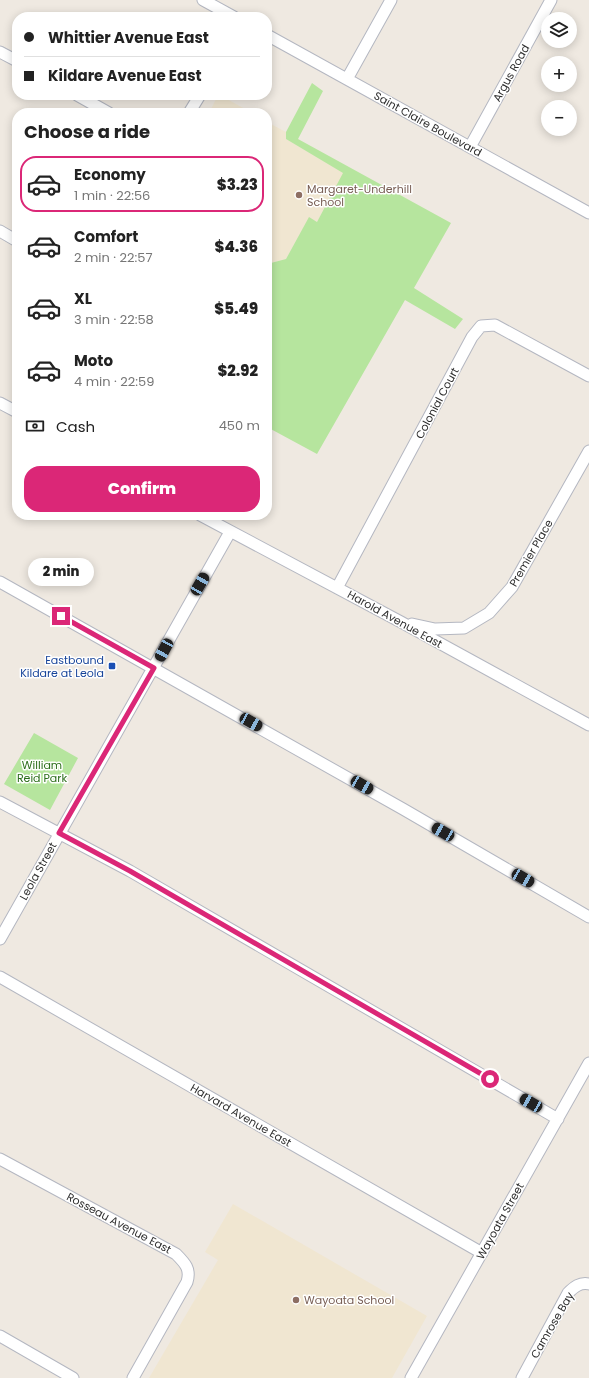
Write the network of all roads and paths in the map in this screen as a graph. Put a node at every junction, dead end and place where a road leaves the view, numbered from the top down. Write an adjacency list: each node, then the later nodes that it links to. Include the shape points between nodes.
1 (203, 0): 4 (street)
2 (390, 0): 8 (street)
3 (551, 0): 11 (street, Argus Road)
4 (225, 12)
5 (272, 38): 8 (street, Saint Claire Boulevard)
6 (0, 52): 7 (street)
7 (12, 58)
8 (347, 79): 11 (street, Saint Claire Boulevard)
9 (86, 100): 10 (street)
10 (100, 108)
11 (470, 147): 12 (street, Saint Claire Boulevard)
12 (589, 213)
13 (0, 232): 14 (street)
14 (12, 238)
15 (589, 376): 22 (street, Colonial Court, via 495,325 481,326 472,337)
16 (0, 403): 17 (street)
17 (12, 409)
18 (589, 451): 23 (street, Premier Place, via 512,587 489,613 464,628 435,629)
19 (209, 520): 20 (street, Harold Avenue East)
20 (230, 532): 22 (street, Harold Avenue East); 24 (street, Leola Street)
21 (0, 582): 24 (street)
22 (337, 588): 23 (street, Harold Avenue East)
23 (401, 622): 25 (street, Harold Avenue East)
24 (154, 668): 27 (street, Leola Street); 28 (street)
25 (589, 725)
26 (0, 802): 27 (street)
27 (59, 833): 29 (street, Leola Street); 32 (street, via 130,871)
28 (589, 917)
29 (0, 939)
30 (0, 977): 34 (street, Harvard Avenue East)
31 (589, 1063): 32 (street, Wayoata Street)
32 (558, 1119): 34 (street, Wayoata Street)
33 (0, 1159): 38 (street, Rosseau Avenue East, via 176,1254 188,1268 187,1282)
34 (482, 1253): 39 (street, Wayoata Street)
35 (589, 1284): 40 (street, Camrose Bay, via 575,1286 568,1293)
36 (0, 1336): 37 (street)
37 (73, 1378)
38 (133, 1378)
39 (411, 1378)
40 (522, 1378)

